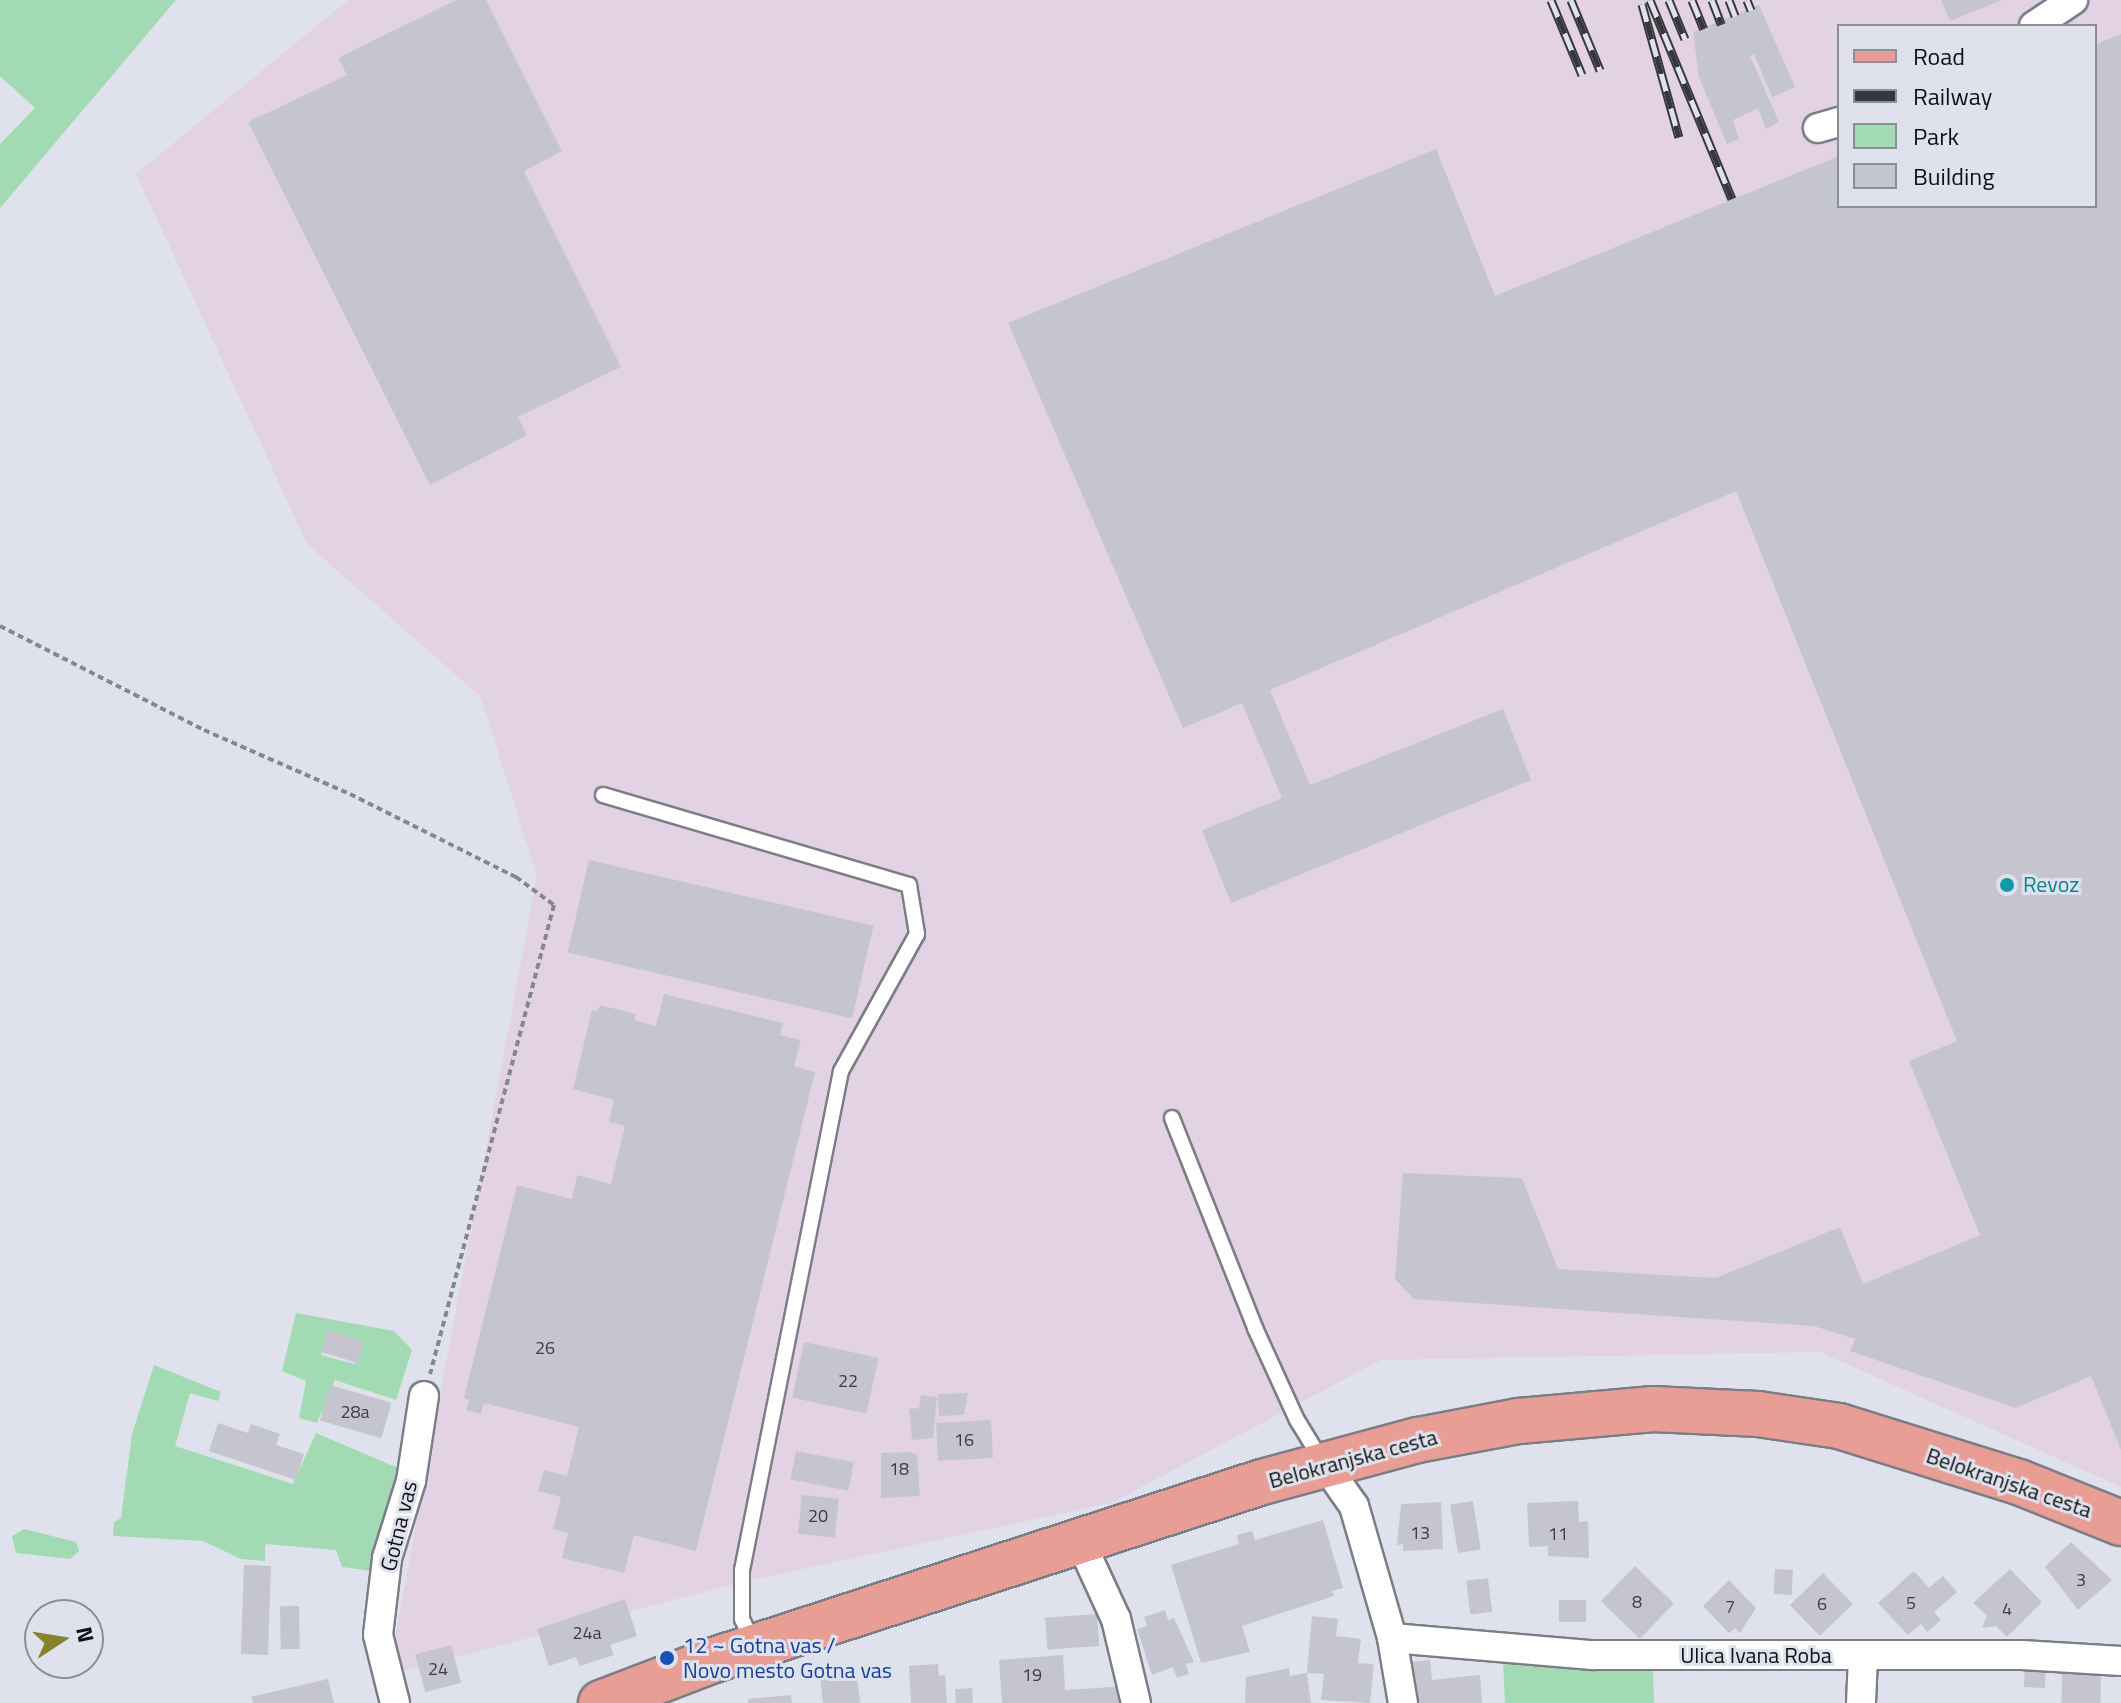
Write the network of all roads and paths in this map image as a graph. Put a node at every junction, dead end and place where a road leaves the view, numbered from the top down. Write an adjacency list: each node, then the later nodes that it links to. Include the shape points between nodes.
1 (2073, 0): 2 (street)
2 (2037, 24)
3 (0, 626): 6 (path, via 204,730 489,863 554,905)
4 (603, 795): 11 (lane, via 909,885 917,934 841,1071 742,1570 742,1619)
5 (1172, 1118): 7 (lane, via 1265,1351)
6 (424, 1396): 14 (street, Gotna vas, via 411,1481 387,1558 378,1635)
7 (1325, 1465): 8 (main road, Belokranjska cesta, via 1519,1421 1653,1409 1758,1414 1839,1426 2019,1482); 9 (main road, Belokranjska cesta); 10 (street, via 1354,1506)
8 (2121, 1523)
9 (1081, 1543): 11 (main road, Belokranjska cesta); 16 (street, via 1116,1619)
10 (1392, 1638): 12 (street, Ulica Ivana Roba, via 1592,1655); 17 (street)
11 (755, 1647): 15 (main road, Belokranjska cesta)
12 (1863, 1657): 13 (street, Ulica Ivana Roba, via 2022,1655); 18 (street)
13 (2121, 1661)
14 (395, 1703)
15 (601, 1703)
16 (1136, 1703)
17 (1403, 1703)
18 (1861, 1703)

